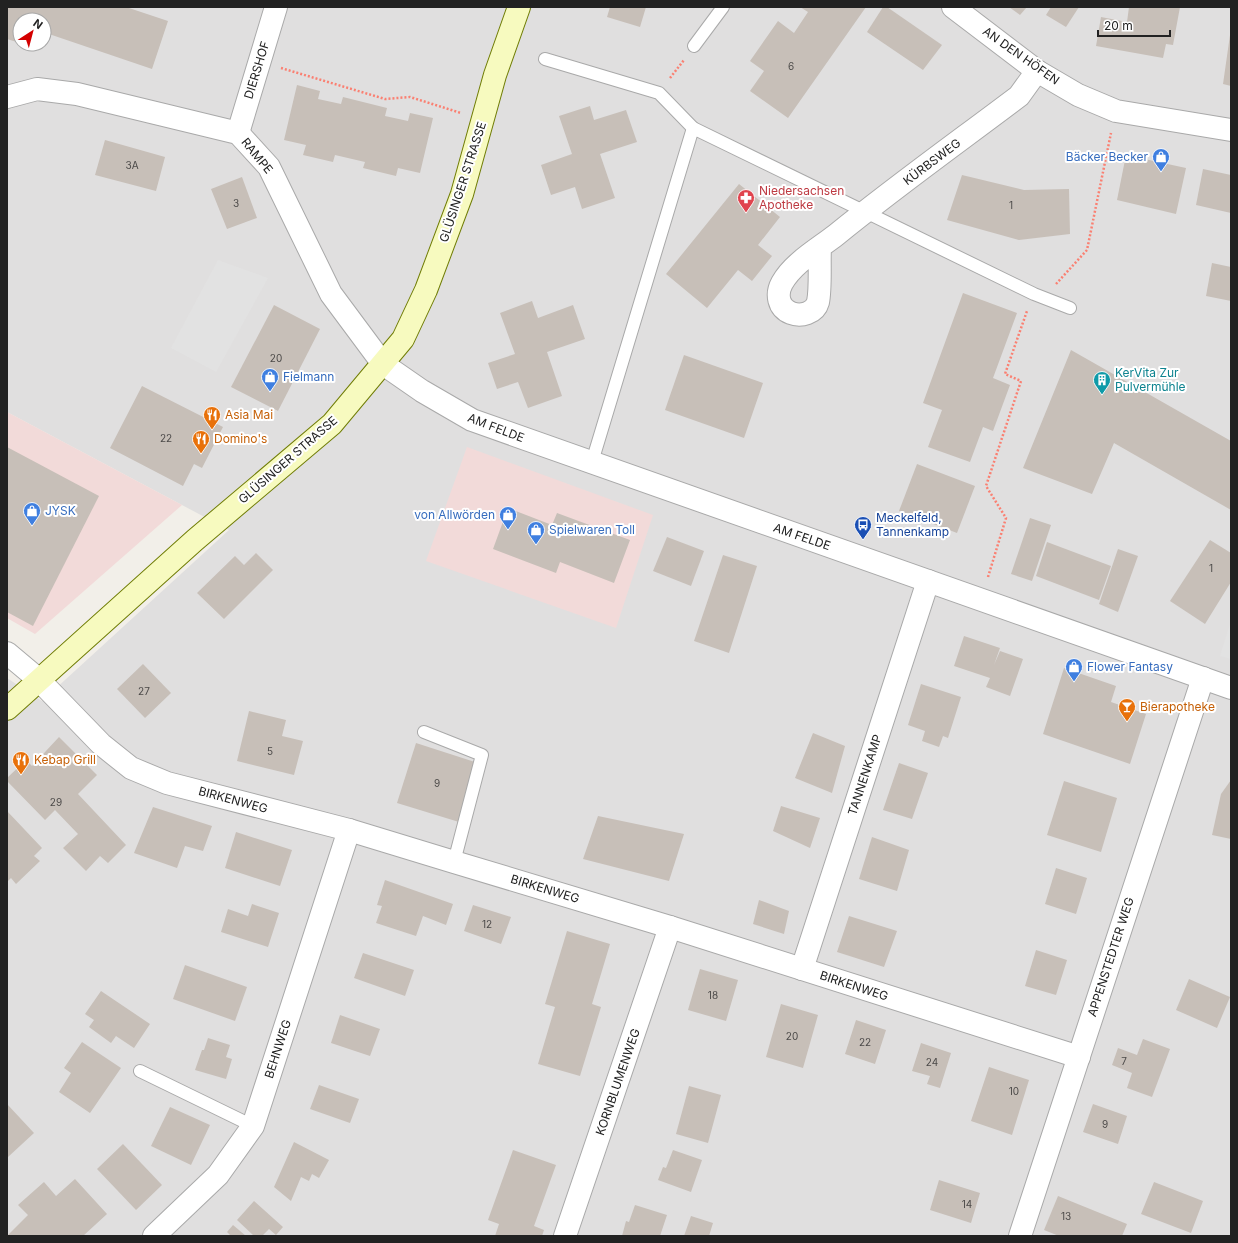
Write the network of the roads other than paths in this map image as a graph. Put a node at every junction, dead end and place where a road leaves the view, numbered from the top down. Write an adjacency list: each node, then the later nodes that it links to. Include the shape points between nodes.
1 (276, 7): 11 (street, DIERSHOF)
2 (519, 7): 15 (main road, GLÜSINGER STRASSE, via 495,75 462,194 424,296 403,339)
3 (723, 7): 5 (lane)
4 (953, 7): 7 (street, AN DEN HÖFEN)
5 (694, 46)
6 (545, 59): 9 (lane, via 659,93)
7 (1037, 71): 10 (street, AN DEN HÖFEN, via 1078,95 1116,111); 12 (street, KÜRBSWEG, via 1019,96)
8 (7, 97): 11 (street, RAMPE, via 37,89 77,94)
9 (693, 128): 12 (lane); 16 (lane)
10 (1231, 130)
11 (238, 133): 15 (street, RAMPE, via 269,167 331,294)
12 (864, 212): 13 (street, KÜRBSWEG); 14 (lane, via 1039,296)
13 (820, 247)
14 (1070, 308)
15 (383, 364): 16 (street, AM FELDE, via 422,391 472,420); 20 (main road, GLÜSINGER STRASSE, via 332,424 195,540)
16 (592, 462): 17 (street, AM FELDE)
17 (928, 581): 19 (street, AM FELDE); 27 (street, TANNENKAMP)
18 (7, 653): 20 (street, BIRKENWEG)
19 (1203, 678): 21 (street, AM FELDE); 28 (street, APPENSTEDTER WEG)
20 (38, 679): 22 (main road, GLÜSINGER STRASSE); 24 (street, BIRKENWEG, via 101,744 131,768 166,783)
21 (1231, 688)
22 (7, 709)
23 (424, 732): 25 (lane, via 482,755)
24 (349, 830): 25 (street, BIRKENWEG); 30 (street, BEHNWEG)
25 (454, 862): 26 (street, BIRKENWEG)
26 (670, 928): 27 (street, BIRKENWEG); 32 (street, KORNBLUMENWEG)
27 (802, 969): 28 (street, BIRKENWEG)
28 (1079, 1057): 33 (street, APPENSTEDTER WEG)
29 (140, 1071): 30 (lane)
30 (253, 1126): 31 (street, BEHNWEG, via 218,1175)
31 (154, 1236)
32 (565, 1236)
33 (1020, 1236)

